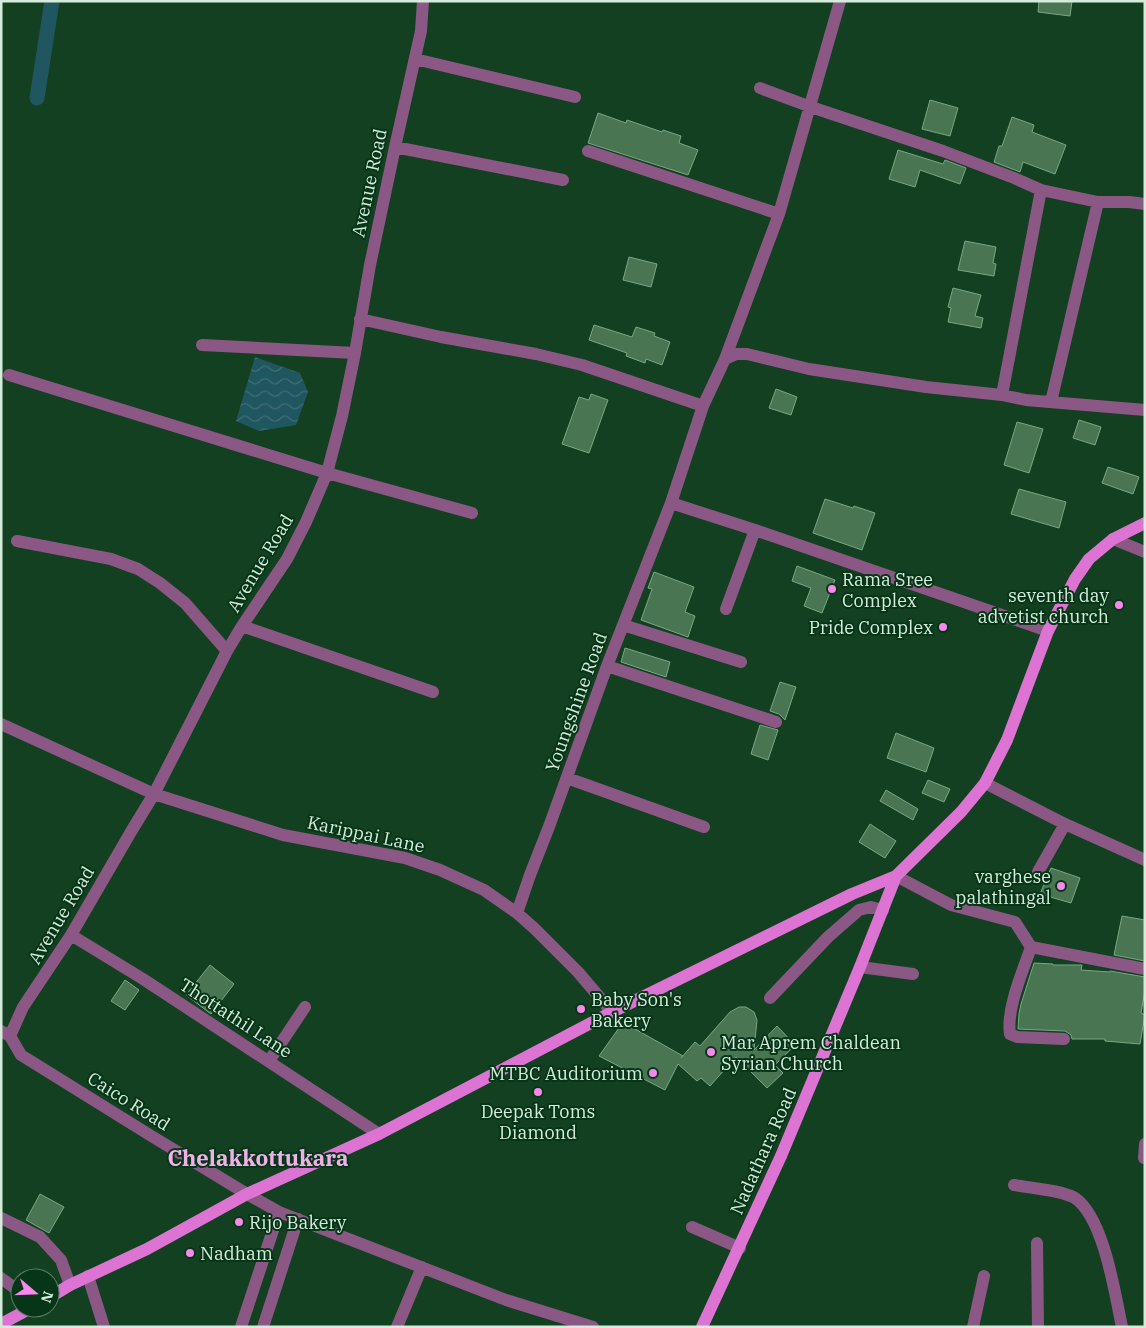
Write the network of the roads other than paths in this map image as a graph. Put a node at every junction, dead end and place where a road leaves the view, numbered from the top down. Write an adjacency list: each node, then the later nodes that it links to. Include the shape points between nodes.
1 (423, 1): 3 (street, Avenue Road)
2 (840, 1): 6 (street, Youngshine Road)
3 (415, 59): 5 (street); 7 (street, Avenue Road)
4 (760, 88): 6 (street)
5 (575, 97)
6 (811, 106): 10 (street, via 943,151); 13 (street, Youngshine Road)
7 (394, 147): 9 (street); 14 (street, Avenue Road)
8 (588, 151): 13 (street)
9 (563, 180)
10 (1041, 190): 11 (street); 19 (street)
11 (1098, 202): 12 (street); 20 (street)
12 (1145, 204)
13 (779, 214): 17 (street, Youngshine Road)
14 (360, 319): 16 (street, Avenue Road); 21 (street, via 582,365)
15 (202, 345): 16 (street)
16 (355, 353): 23 (street, Avenue Road)
17 (725, 359): 19 (street, via 747,354 808,370); 21 (street, Youngshine Road)
18 (9, 375): 23 (street)
19 (1002, 396): 20 (street)
20 (1051, 402): 22 (street)
21 (703, 406): 24 (street, Youngshine Road)
22 (1145, 410)
23 (327, 473): 25 (street); 33 (street, Avenue Road, via 287,558)
24 (671, 503): 27 (street); 32 (street, Youngshine Road)
25 (472, 513)
26 (1145, 523): 28 (main road)
27 (755, 530): 31 (street); 34 (street)
28 (1113, 539): 30 (street); 34 (main road, via 1089,559)
29 (18, 540): 35 (street, via 111,558 138,569 185,603)
30 (1145, 552)
31 (726, 609)
32 (623, 625): 36 (street); 37 (street, Youngshine Road)
33 (242, 626): 35 (street, Avenue Road); 38 (street)
34 (1048, 631): 42 (main road, via 1007,740)
35 (227, 651): 43 (street, Avenue Road)
36 (741, 662)
37 (607, 666): 39 (street); 41 (street, Youngshine Road)
38 (433, 692)
39 (776, 722)
40 (1, 724): 43 (street, Karippai Lane)
41 (567, 778): 45 (street); 50 (street, Youngshine Road)
42 (986, 782): 44 (street); 48 (main road)
43 (154, 794): 50 (street, Karippai Lane, via 283,834 405,858 484,890); 51 (street, Avenue Road)
44 (1065, 824): 46 (street); 47 (street)
45 (704, 827)
46 (1145, 860)
47 (1038, 872)
48 (896, 876): 49 (main road, Nadathara Road); 52 (street, via 951,905 1015,922); 58 (main road, via 852,894)
49 (883, 910): 53 (main road, Nadathara Road); 56 (street, via 871,907 859,910 828,937)
50 (516, 913): 58 (street, Karippai Lane, via 578,972)
51 (71, 935): 59 (street, Avenue Road); 61 (street, Thottathil Lane)
52 (1031, 947): 54 (street); 60 (street, via 1013,1001 1010,1034)
53 (860, 967): 55 (street); 72 (main road, Nadathara Road)
54 (1145, 969)
55 (913, 974)
56 (770, 998)
57 (305, 1007): 61 (street)
58 (612, 1012): 62 (main road)
59 (6, 1033): 66 (street, Caico Road, via 21,1055)
60 (1064, 1039)
61 (269, 1061): 62 (street, Thottathil Lane)
62 (378, 1134): 66 (main road)
63 (1145, 1144): 64 (street)
64 (1144, 1158)
65 (1014, 1185): 86 (street, via 1075,1198 1089,1213 1105,1250)
66 (247, 1194): 67 (street, Caico Road); 74 (main road, via 147,1250)
67 (279, 1212): 69 (street, Caico Road); 79 (street)
68 (1, 1218): 76 (street, via 40,1237 61,1260)
69 (298, 1219): 73 (street, Caico Road); 80 (street)
70 (692, 1228): 72 (street)
71 (1037, 1243): 85 (street)
72 (740, 1248): 83 (main road, Nadathara Road)
73 (422, 1267): 81 (street); 82 (street, Caico Road, via 506,1300)
74 (88, 1276): 76 (main road); 78 (street)
75 (984, 1276): 84 (street)
76 (70, 1285): 77 (main road)
77 (60, 1291)
78 (104, 1327)
79 (241, 1327)
80 (264, 1327)
81 (397, 1327)
82 (593, 1327)
83 (702, 1327)
84 (972, 1327)
85 (1038, 1327)
86 (1122, 1327)

